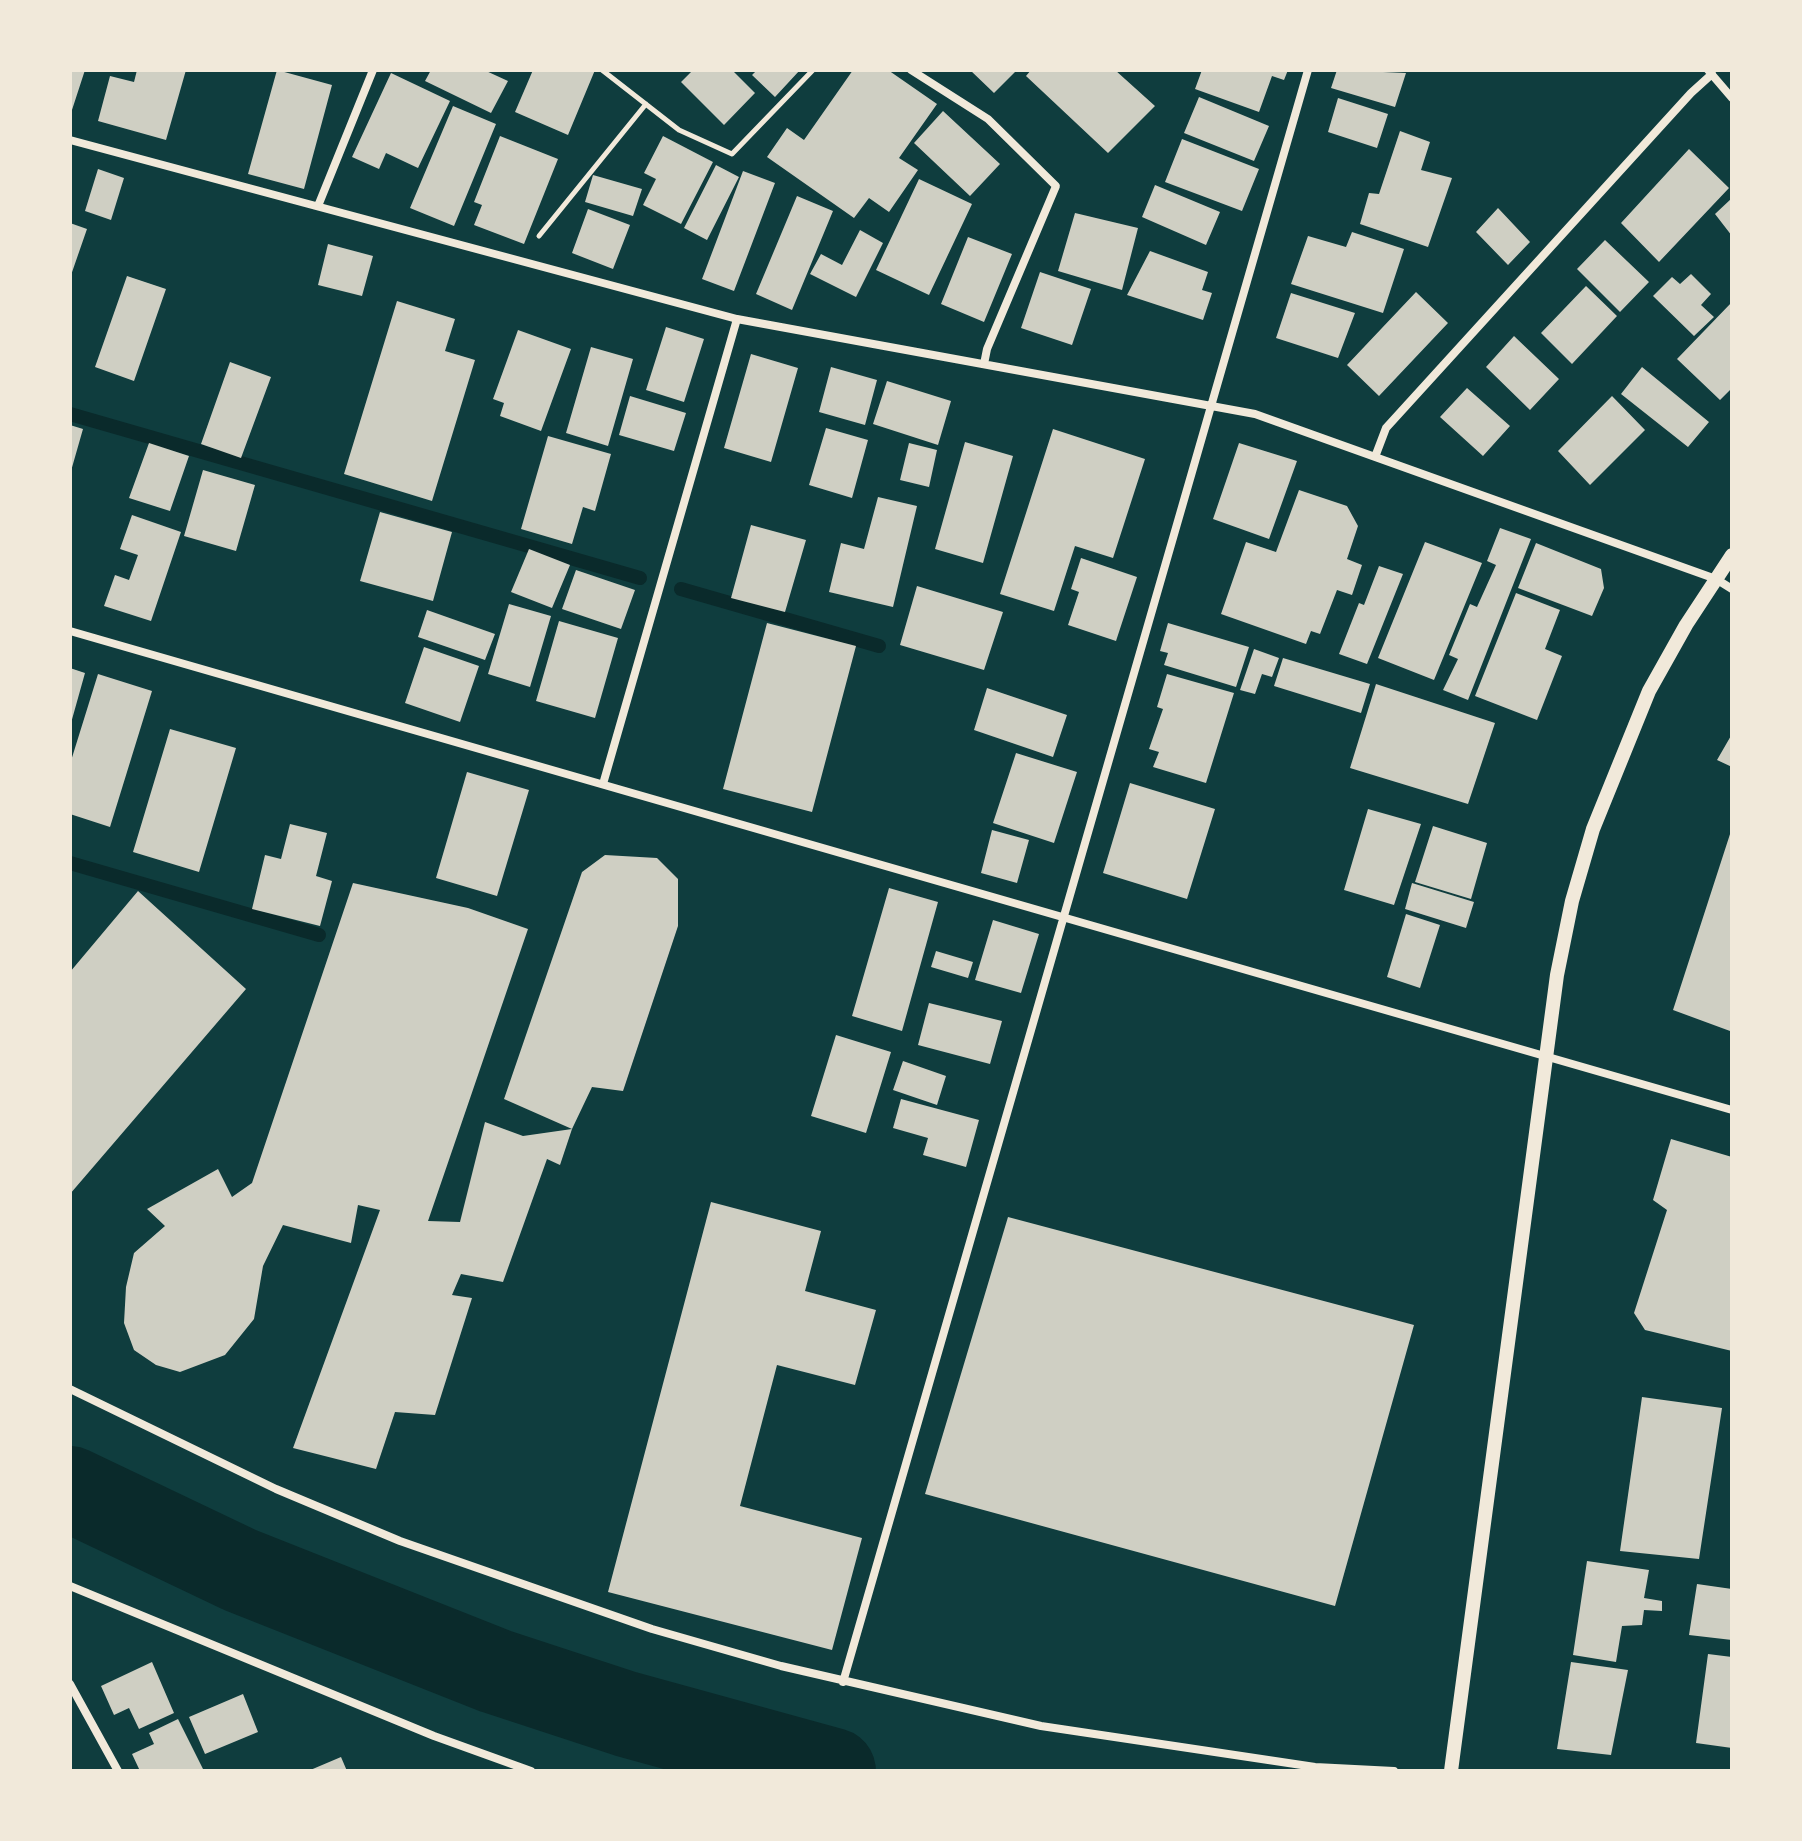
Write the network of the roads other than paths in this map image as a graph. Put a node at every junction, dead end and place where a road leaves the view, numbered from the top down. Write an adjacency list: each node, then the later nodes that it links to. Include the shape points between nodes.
1 (373, 70): 7 (street)
2 (911, 70): 9 (street, via 988,119 1056,186)
3 (1308, 70): 10 (street)
4 (1710, 72): 5 (street); 11 (street, via 1386,428)
5 (1732, 98)
6 (70, 140): 7 (street)
7 (318, 206): 8 (street)
8 (737, 319): 9 (street); 16 (street)
9 (984, 364): 10 (street)
10 (1211, 406): 11 (street, via 1255,414); 17 (street)
11 (1375, 457): 13 (street)
12 (1732, 555): 13 (street)
13 (1716, 579): 14 (street); 18 (street, via 1649,691 1598,815 1572,901)
14 (1732, 589)
15 (70, 631): 16 (street)
16 (603, 784): 17 (street)
17 (1064, 917): 18 (street); 22 (street)
18 (1545, 1058): 19 (street); 27 (street)
19 (1732, 1110)
20 (70, 1389): 22 (street, via 276,1489 400,1541 652,1629)
21 (70, 1586): 25 (street)
22 (843, 1682): 26 (street, via 1173,1749)
23 (70, 1684): 24 (street)
24 (118, 1771)
25 (531, 1771)
26 (1394, 1771)
27 (1451, 1771)

